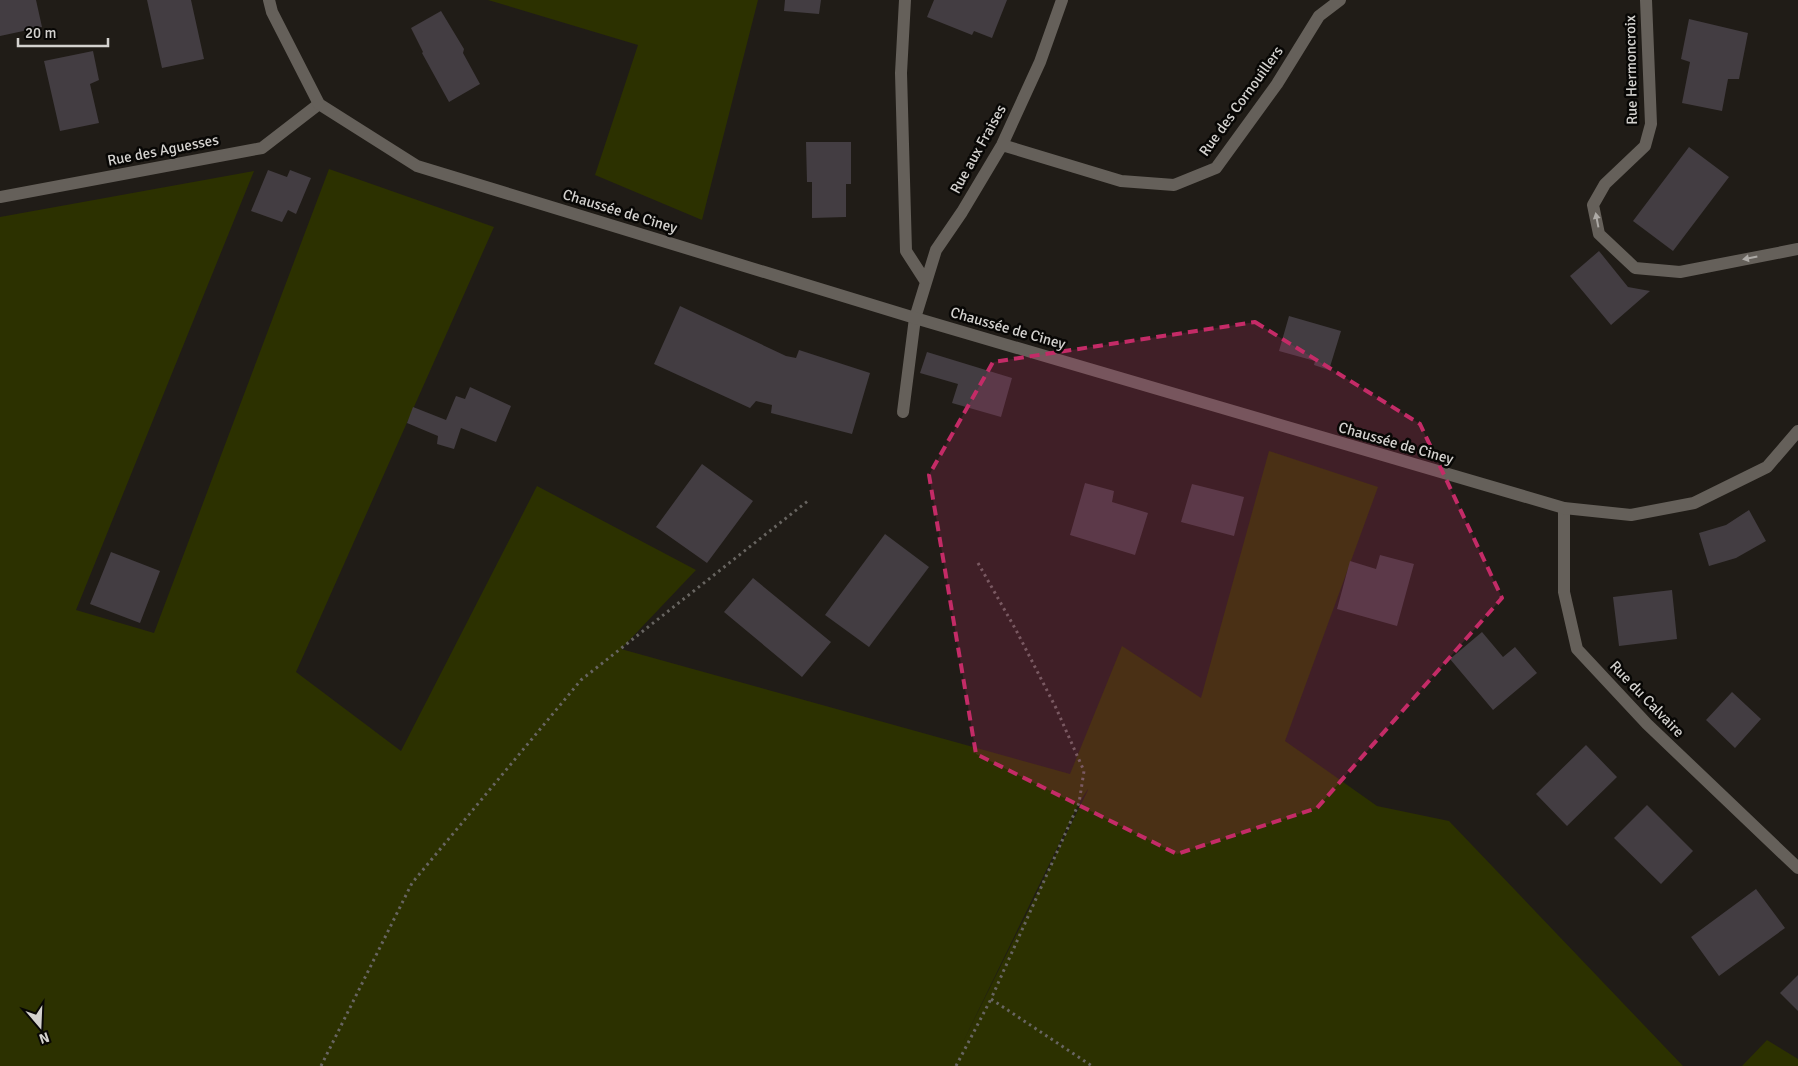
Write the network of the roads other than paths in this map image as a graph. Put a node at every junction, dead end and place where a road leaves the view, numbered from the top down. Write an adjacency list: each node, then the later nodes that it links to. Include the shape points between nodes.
1 (269, 0): 6 (street)
2 (905, 0): 10 (street, via 901,73 906,251)
3 (1062, 0): 7 (street, Rue aux Fraises, via 1040,62)
4 (1340, 0): 7 (street, Rue des Cornouillers, via 1319,16 1278,84 1216,168 1174,185 1121,181)
5 (1646, 0): 9 (street, Rue Hermoncroix, one-way to 5, via 1680,272 1635,268 1599,234 1594,205 1605,184 1645,146 1651,124)
6 (319, 104): 8 (street, Rue des Aguesses, via 262,148); 11 (street, Chaussée de Ciney, via 417,166)
7 (1002, 145): 10 (street, Rue aux Fraises, via 936,250)
8 (0, 197)
9 (1798, 249)
10 (926, 282): 11 (street, Rue aux Fraises)
11 (915, 318): 12 (street, Rue aux Fraises); 14 (street, Chaussée de Ciney)
12 (903, 412)
13 (1798, 431): 14 (street, Chaussée de Ciney, via 1767,467 1694,503 1631,515)
14 (1564, 508): 15 (street, Rue du Calvaire, via 1564,592 1577,649 1647,724)
15 (1798, 868)

